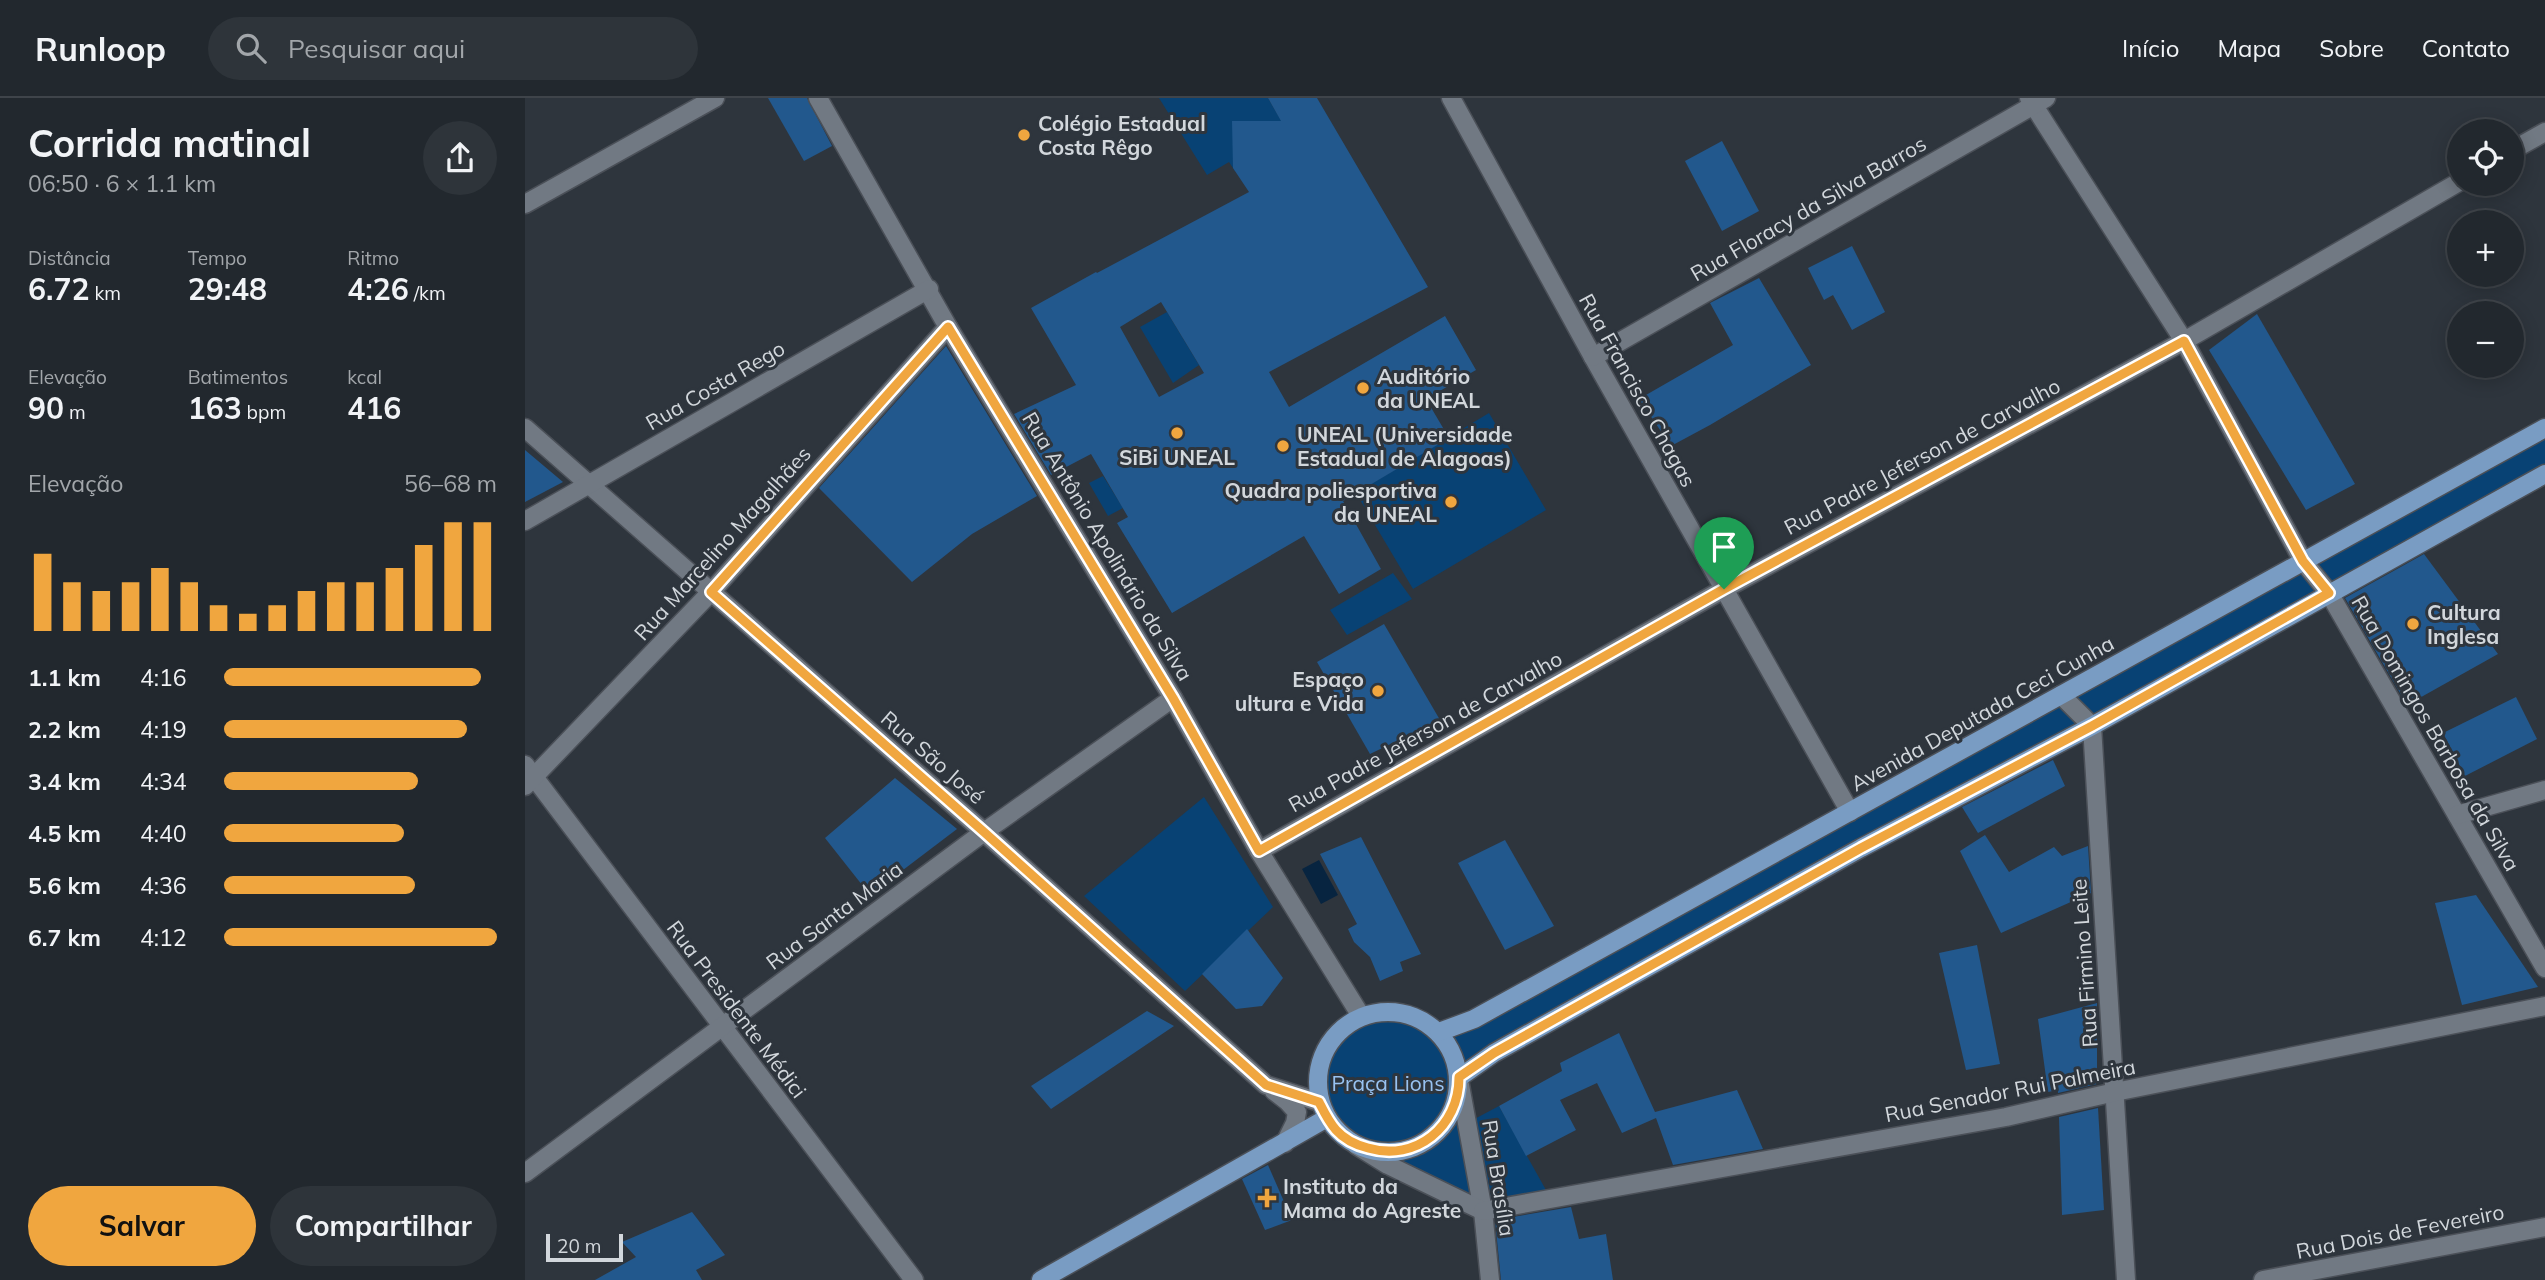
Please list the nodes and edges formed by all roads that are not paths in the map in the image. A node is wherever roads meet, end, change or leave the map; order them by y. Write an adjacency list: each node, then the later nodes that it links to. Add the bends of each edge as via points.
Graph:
1 (715, 98): 8 (street)
2 (818, 98): 9 (street, Rua Antônio Apolinário da Silva)
3 (1451, 98): 12 (street, Rua Francisco Chagas)
4 (2036, 100): 11 (street); 12 (street, Rua Floracy da Silva Barros)
5 (2545, 132): 6 (street)
6 (2524, 144)
7 (2447, 189): 11 (street, Rua Padre Jeferson de Carvalho)
8 (525, 204)
9 (929, 289): 10 (street, Rua Antônio Apolinário da Silva); 16 (street, Rua Costa Rego)
10 (948, 327): 20 (street, Rua Marcelino Magalhães); 23 (street, Rua Antônio Apolinário da Silva)
11 (2184, 341): 18 (street); 19 (street, Rua Padre Jeferson de Carvalho)
12 (1593, 357): 19 (street, Rua Francisco Chagas)
13 (525, 428): 16 (street, Rua São José)
14 (2545, 428): 18 (main road, Avenida Deputada Ceci Cunha)
15 (2545, 474): 21 (main road)
16 (589, 483): 17 (street, Rua Costa Rego); 20 (street, Rua São José)
17 (525, 521)
18 (2303, 561): 21 (street, Rua Domingos Barbosa da Silva); 22 (main road, Avenida Deputada Ceci Cunha)
19 (1724, 589): 27 (street, Rua Francisco Chagas); 30 (street, Rua Padre Jeferson de Carvalho)
20 (711, 592): 25 (street, Rua Marcelino Magalhães); 29 (street, Rua São José)
21 (2329, 593): 24 (main road); 28 (street, Rua Domingos Barbosa da Silva)
22 (2061, 695): 24 (street); 27 (main road, Avenida Deputada Ceci Cunha)
23 (1173, 698): 29 (street, Rua Santa Maria); 30 (street, Rua Antônio Apolinário da Silva)
24 (2092, 726): 36 (main road, via 1861,848 1494,1053); 38 (street, Rua Firmino Leite)
25 (528, 776): 34 (street, Rua Presidente Médici)
26 (2545, 790): 28 (street)
27 (1850, 812): 35 (main road, Avenida Deputada Ceci Cunha, via 1474,1019)
28 (2457, 815): 31 (street, Rua Domingos Barbosa da Silva)
29 (984, 832): 34 (street, Rua Santa Maria); 37 (street, Rua São José)
30 (1259, 851): 33 (street, Rua Antônio Apolinário da Silva)
31 (2545, 968)
32 (2545, 1006): 38 (street, Rua Senador Rui Palmeira)
33 (1361, 1016): 35 (main road, via 1388,1011 1407,1014); 39 (main road, via 1329,1042 1320,1061)
34 (722, 1028): 42 (street, Rua Santa Maria); 45 (street, Rua Presidente Médici)
35 (1439, 1032): 36 (main road, via 1457,1061)
36 (1459, 1081): 41 (main road, via 1453,1112 1436,1134 1412,1149 1383,1153); 43 (street, Rua Brasília)
37 (1266, 1085): 39 (street, Rua São José); 40 (street, via 1297,1112)
38 (2115, 1092): 43 (street, Rua Senador Rui Palmeira, via 2006,1117); 48 (street, Rua Firmino Leite)
39 (1323, 1110): 40 (main road); 41 (main road, via 1337,1132)
40 (1285, 1143): 46 (main road)
41 (1356, 1145): 43 (street)
42 (525, 1173)
43 (1483, 1211): 47 (street, Rua Brasília)
44 (2545, 1227): 49 (street, Rua Dois de Fevereiro)
45 (914, 1280)
46 (1041, 1280)
47 (1490, 1280)
48 (2126, 1280)
49 (2263, 1280)

